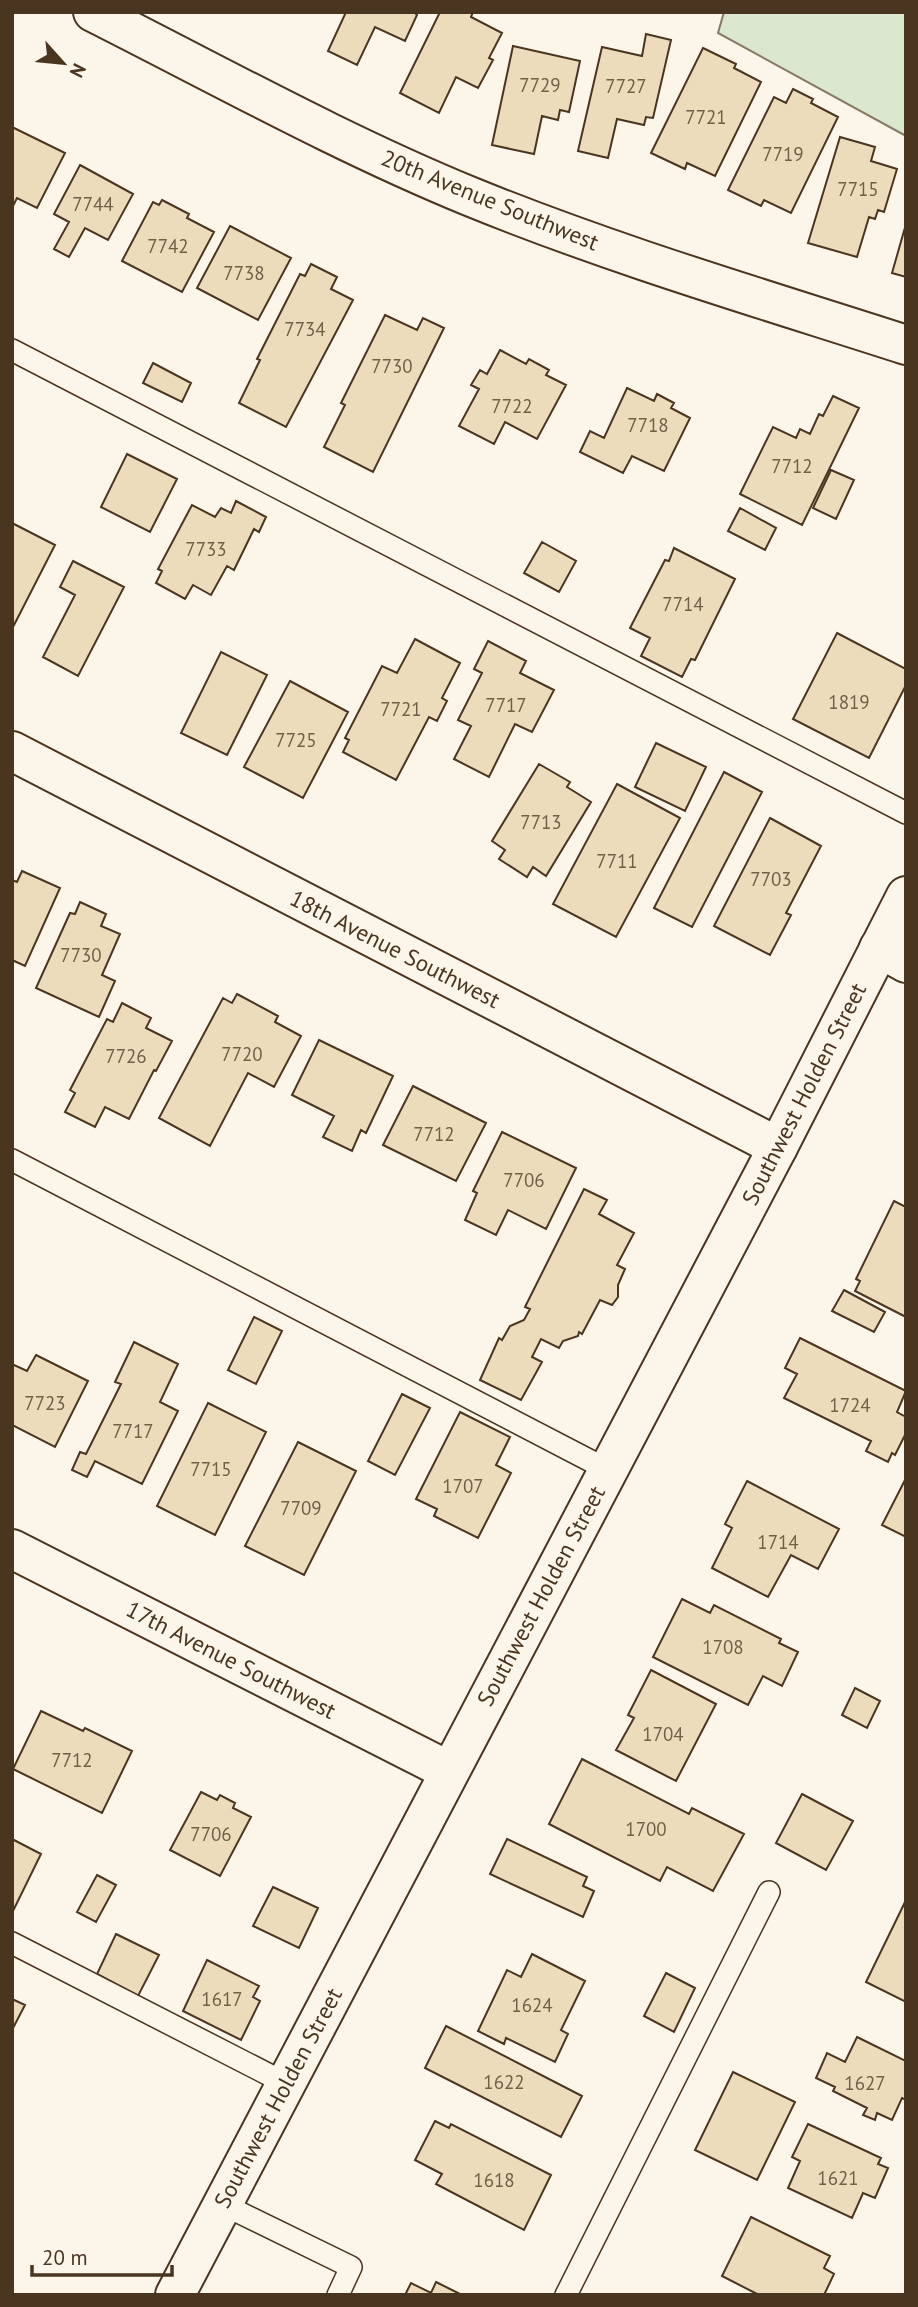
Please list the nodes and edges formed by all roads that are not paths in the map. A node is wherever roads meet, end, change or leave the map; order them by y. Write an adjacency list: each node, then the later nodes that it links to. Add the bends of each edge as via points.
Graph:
1 (93, 12): 2 (street, 20th Avenue Southwest, via 351,144 469,196 578,238)
2 (906, 345)
3 (12, 350): 5 (lane)
4 (12, 751): 8 (street, 18th Avenue Southwest)
5 (906, 813)
6 (906, 896): 7 (street, Southwest Holden Street)
7 (892, 956): 8 (street, Southwest Holden Street)
8 (778, 1147): 10 (street, Southwest Holden Street)
9 (12, 1160): 10 (lane)
10 (608, 1470): 12 (street, Southwest Holden Street)
11 (12, 1549): 12 (street, 17th Avenue Southwest)
12 (449, 1772): 15 (street, Southwest Holden Street)
13 (769, 1892): 19 (lane)
14 (12, 1942): 15 (lane)
15 (285, 2083): 16 (street, Southwest Holden Street)
16 (222, 2204): 17 (street, Southwest Holden Street); 18 (lane, via 351,2267)
17 (175, 2295)
18 (338, 2295)
19 (566, 2295)

